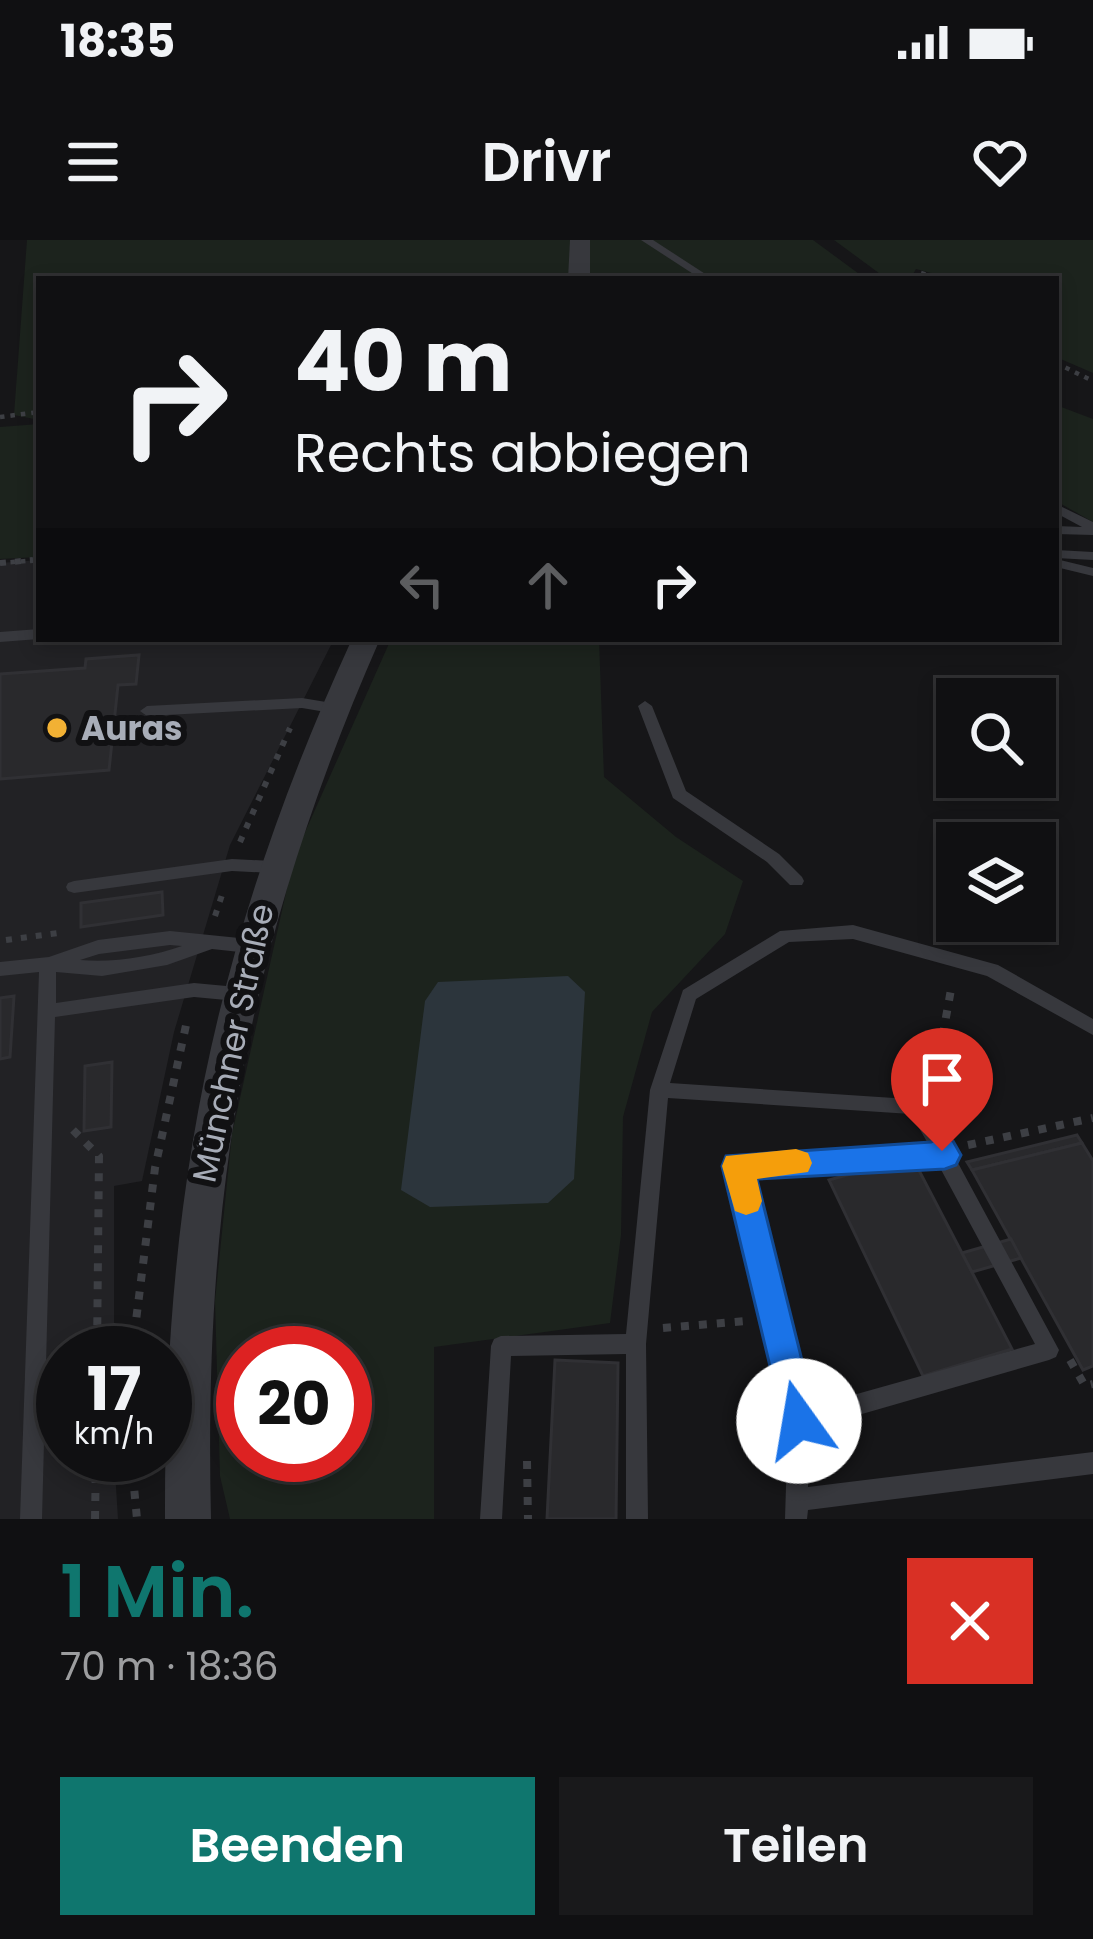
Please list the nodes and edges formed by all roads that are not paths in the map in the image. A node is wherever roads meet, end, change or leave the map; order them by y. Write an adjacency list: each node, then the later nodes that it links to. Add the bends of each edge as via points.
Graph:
1 (580, 240): 3 (street)
2 (646, 240): 4 (lane)
3 (580, 276)
4 (703, 276)
5 (1059, 510): 6 (lane)
6 (1093, 529): 7 (lane)
7 (1059, 530)
8 (1093, 556): 9 (lane)
9 (1059, 558)
10 (1059, 559): 11 (lane)
11 (1093, 572)
12 (36, 634): 13 (lane)
13 (0, 637)
14 (365, 642): 16 (street, Münchner Straße)
15 (646, 706): 19 (lane, via 679,794)
16 (332, 708): 17 (lane); 18 (street, Münchner Straße)
17 (147, 711)
18 (272, 867): 20 (lane); 21 (street, Münchner Straße)
19 (796, 881)
20 (74, 886)
21 (249, 946): 22 (lane, via 206,944 102,969); 24 (street, Münchner Straße)
22 (48, 964): 23 (lane); 25 (lane)
23 (0, 969)
24 (237, 994): 25 (lane, via 194,990); 29 (street, Münchner Straße, via 218,1082)
25 (47, 1012): 36 (lane)
26 (1093, 1028): 27 (lane, via 992,970 854,932 786,936 689,994)
27 (658, 1090): 28 (lane, via 917,1106); 30 (lane)
28 (944, 1153): 31 (lane, via 738,1166); 31 (lane, via 1049,1350)
29 (189, 1326)
30 (637, 1337): 39 (lane, via 501,1346); 40 (lane)
31 (799, 1421): 35 (lane)
32 (1093, 1462): 35 (lane)
33 (187, 1482): 37 (street, Münchner Straße)
34 (190, 1482): 38 (street, Münchner Straße)
35 (796, 1509)
36 (31, 1519)
37 (188, 1519)
38 (198, 1519)
39 (491, 1519)
40 (637, 1519)

